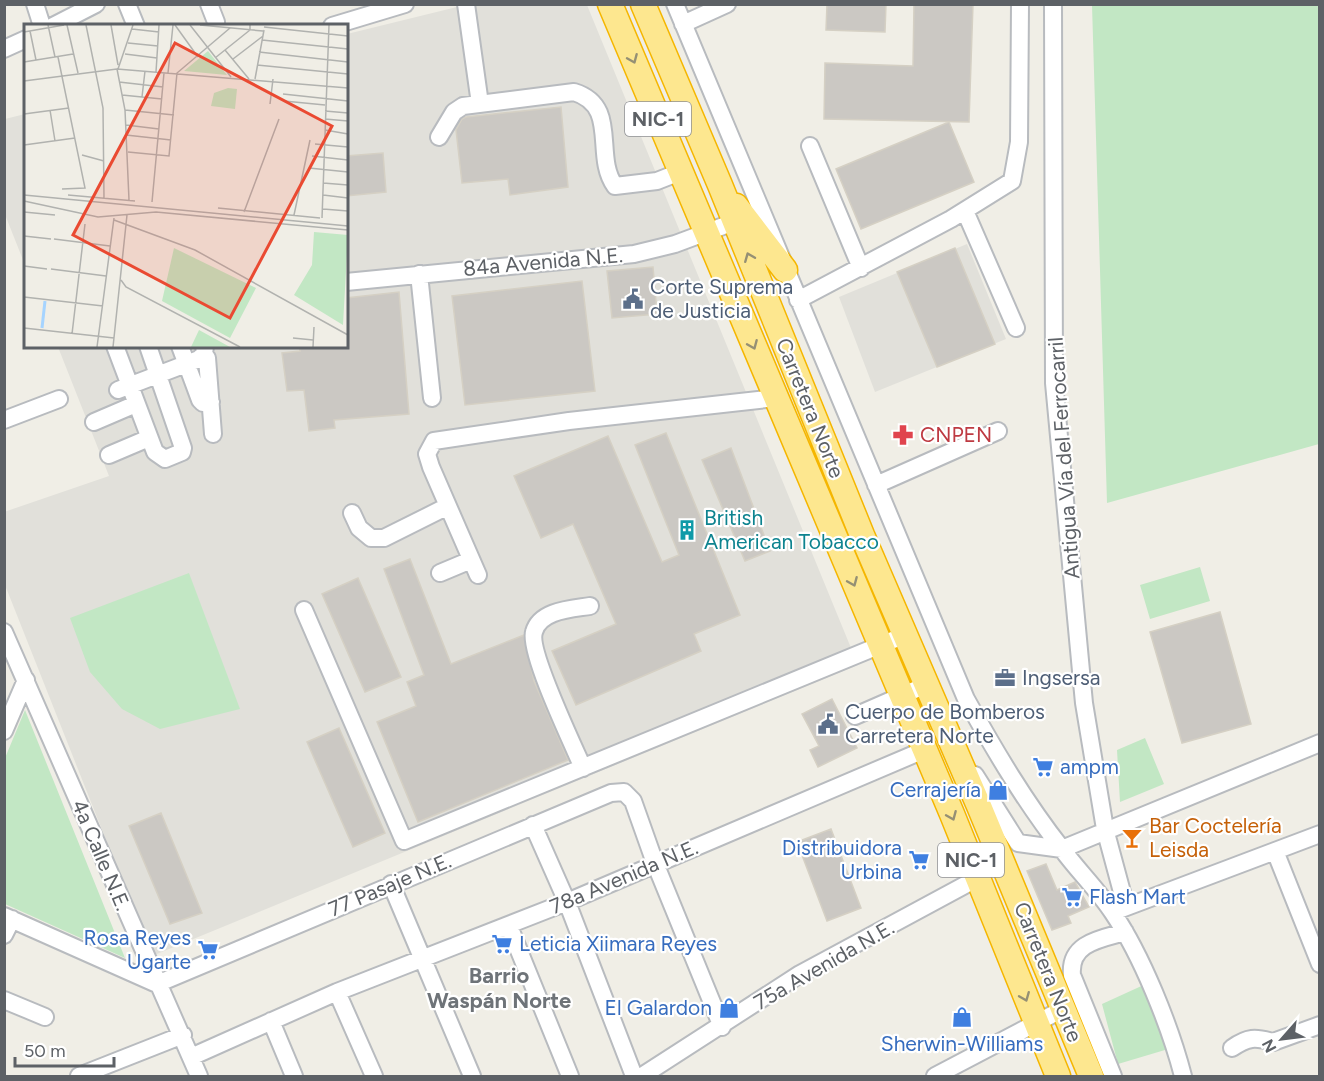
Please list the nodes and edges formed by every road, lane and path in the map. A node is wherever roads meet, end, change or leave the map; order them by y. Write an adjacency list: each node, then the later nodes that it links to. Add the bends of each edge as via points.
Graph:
1 (35, 4): 14 (street)
2 (96, 4): 15 (street)
3 (127, 4): 16 (street)
4 (209, 4): 13 (street)
5 (405, 4): 17 (street)
6 (466, 4): 21 (street)
7 (610, 4): 24 (highway, Carretera Norte / NIC-1, one-way to 24)
8 (643, 4): 25 (highway, Carretera Norte / NIC-1)
9 (675, 4): 18 (street)
10 (727, 4): 18 (street)
11 (1020, 4): 26 (street, via 1019,142 1012,181)
12 (1053, 4): 74 (street, Antigua Vía del Ferrocarril, via 1054,383 1084,703)
13 (216, 22)
14 (41, 24)
15 (56, 24)
16 (135, 24)
17 (339, 24)
18 (683, 24): 30 (street)
19 (24, 40): 20 (street)
20 (4, 49)
21 (480, 104): 22 (street, via 463,106 454,112); 24 (street, via 574,92 589,97 601,119 609,177 615,186 657,181)
22 (439, 137)
23 (810, 146): 29 (street)
24 (680, 172): 28 (highway, Carretera Norte / NIC-1)
25 (720, 185): 27 (highway, Carretera Norte / NIC-1); 30 (highway)
26 (965, 211): 29 (street); 34 (street)
27 (734, 222): 28 (street, 84a Avenida N.E.); 62 (highway, Carretera Norte / NIC-1, one-way to 27)
28 (705, 233): 31 (street, 84a Avenida N.E., via 634,254); 43 (highway, Carretera Norte / NIC-1, one-way to 43)
29 (861, 268): 33 (street)
30 (785, 270): 33 (street)
31 (419, 274): 32 (street, 84a Avenida N.E.); 42 (street)
32 (348, 282)
33 (798, 300): 53 (street)
34 (1016, 328)
35 (115, 348): 41 (street)
36 (149, 348): 40 (street)
37 (181, 348): 39 (street)
38 (204, 350): 39 (street); 45 (street)
39 (187, 364): 40 (street); 45 (street, via 200,400)
40 (160, 374): 41 (street); 51 (street, via 182,452 165,459 159,457)
41 (124, 388): 46 (street)
42 (432, 398)
43 (776, 398): 54 (street, via 569,421 434,441 427,454); 63 (highway, Carretera Norte / NIC-1, one-way to 63)
44 (59, 399): 47 (street)
45 (211, 402): 50 (street)
46 (136, 404): 48 (street); 51 (street)
47 (4, 420)
48 (94, 422)
49 (998, 431): 53 (street)
50 (213, 434)
51 (150, 438): 52 (street)
52 (109, 455)
53 (876, 485): 76 (street, via 966,699 997,756)
54 (448, 507): 55 (street, via 384,537 371,538 359,528); 56 (street)
55 (352, 513)
56 (471, 560): 57 (street); 58 (street)
57 (440, 573)
58 (478, 575)
59 (590, 606): 72 (street, via 553,613 533,633 536,655)
60 (304, 610): 72 (street, via 404,841)
61 (4, 632): 64 (street, 4a Calle N.E.)
62 (905, 635): 63 (street); 65 (highway, Carretera Norte / NIC-1)
63 (880, 646): 66 (highway, Carretera Norte / NIC-1); 72 (street)
64 (26, 680): 69 (street); 89 (street, 4a Calle N.E.)
65 (926, 685): 66 (street); 68 (highway, Carretera Norte / NIC-1)
66 (900, 695): 67 (street); 71 (highway, Carretera Norte / NIC-1)
67 (855, 716)
68 (941, 720): 76 (street, via 1018,843); 92 (highway, Carretera Norte / NIC-1)
69 (4, 731)
70 (1320, 743): 74 (street)
71 (924, 750): 78 (street, 78a Avenida N.E.); 79 (highway, Carretera Norte / NIC-1, one-way to 79)
72 (583, 768)
73 (533, 825): 78 (street, 77 Pasaje N.E., via 612,793 624,792 633,801); 80 (street, 77 Pasaje N.E.); 81 (street)
74 (1105, 829): 76 (street); 82 (street, Antigua Vía del Ferrocarril)
75 (1320, 834): 77 (street)
76 (1062, 849): 82 (street)
77 (1275, 851): 82 (street); 88 (street)
78 (655, 863): 81 (street, 78a Avenida N.E.); 97 (street)
79 (978, 878): 95 (highway, Carretera Norte / NIC-1, one-way to 95); 97 (street, 75a Avenida N.E., via 800,974)
80 (391, 884): 87 (street); 89 (street, 77 Pasaje N.E.)
81 (567, 902): 84 (street, 78a Avenida N.E.); 109 (street)
82 (1119, 909): 85 (street)
83 (8, 918): 86 (street); 89 (street)
84 (509, 926): 87 (street, 78a Avenida N.E.); 108 (street)
85 (1125, 932): 101 (street); 113 (street, via 1076,951 1071,963 1072,975)
86 (4, 935)
87 (423, 959): 90 (street, 78a Avenida N.E.); 107 (street)
88 (1320, 964)
89 (157, 984): 98 (street, 4a Calle N.E.)
90 (336, 992): 94 (street, 78a Avenida N.E.); 106 (street)
91 (4, 1000): 93 (street)
92 (1063, 1010): 95 (street); 102 (highway, Carretera Norte / NIC-1)
93 (45, 1017)
94 (272, 1021): 100 (street, 78a Avenida N.E.); 105 (street)
95 (1036, 1023): 111 (street); 112 (highway, Carretera Norte / NIC-1)
96 (1320, 1025): 99 (street, via 1273,1042 1248,1038)
97 (722, 1027): 110 (street, 75a Avenida N.E.)
98 (183, 1035): 100 (street, 4a Calle N.E.); 103 (street)
99 (1232, 1048)
100 (191, 1057): 104 (street, 4a Calle N.E.)
101 (1179, 1063)
102 (1091, 1076)
103 (79, 1077)
104 (199, 1077)
105 (294, 1077)
106 (374, 1077)
107 (472, 1077)
108 (570, 1077)
109 (634, 1077)
110 (642, 1077)
111 (935, 1077)
112 (1058, 1077)
113 (1113, 1077)

